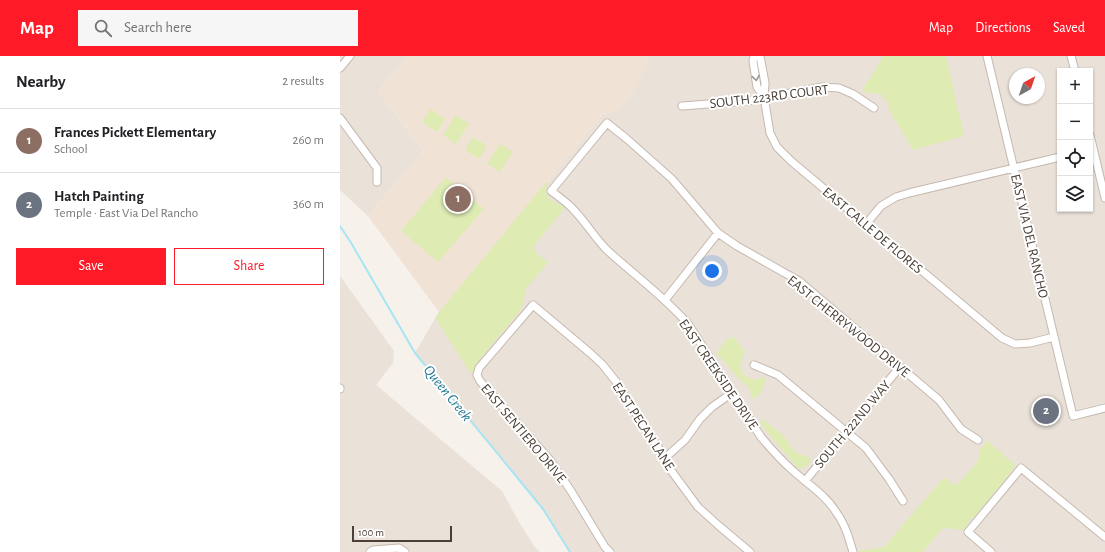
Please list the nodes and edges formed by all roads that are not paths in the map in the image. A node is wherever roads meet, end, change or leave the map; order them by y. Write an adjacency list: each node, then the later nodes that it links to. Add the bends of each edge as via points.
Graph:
1 (350, 56): 6 (street)
2 (754, 56): 8 (street, EAST CALLE DE FLORES, one-way to 8, via 757,87)
3 (760, 56): 8 (street, via 765,83)
4 (987, 56): 15 (street, EAST VIA DEL RANCHO)
5 (1071, 56): 7 (street)
6 (340, 68)
7 (1074, 68)
8 (764, 97): 9 (street, SOUTH 223RD COURT, via 748,101); 10 (street, SOUTH 223RD COURT, via 822,88 839,88); 18 (street, EAST CALLE DE FLORES, via 770,133 777,147)
9 (682, 106)
10 (874, 108)
11 (340, 118): 16 (street, via 377,168)
12 (607, 123): 19 (street, EAST CHERRYWOOD DRIVE, via 672,179); 20 (street, EAST CREEKSIDE DRIVE, via 551,191 572,208 599,242)
13 (1093, 153): 17 (street)
14 (1057, 158): 15 (street)
15 (1013, 168): 18 (street, via 896,197 881,206); 22 (street, EAST VIA DEL RANCHO)
16 (377, 182)
17 (1105, 198)
18 (866, 224): 22 (street, EAST CALLE DE FLORES, via 1002,338 1015,344 1023,344)
19 (718, 233): 20 (street); 24 (street, EAST CHERRYWOOD DRIVE, via 799,281)
20 (665, 300): 25 (street, EAST CREEKSIDE DRIVE, via 688,324)
21 (533, 305): 29 (street, EAST PECAN LANE, via 602,364 618,384); 36 (street, EAST SENTIERO DRIVE, via 479,368 477,375 550,460)
22 (1054, 337): 26 (street, EAST VIA DEL RANCHO, via 1073,416)
23 (754, 365): 27 (street, via 778,375)
24 (900, 367): 27 (street, SOUTH 222ND WAY); 28 (street, EAST CHERRYWOOD DRIVE, via 938,400 961,429)
25 (732, 393): 29 (street, via 712,407 685,440); 30 (street, EAST CREEKSIDE DRIVE, via 774,453)
26 (1105, 408)
27 (845, 431): 30 (street, SOUTH 222ND WAY); 31 (street, via 866,448)
28 (978, 440)
29 (664, 458): 33 (street, EAST PECAN LANE, via 698,507)
30 (805, 481): 37 (street, EAST CREEKSIDE DRIVE, via 827,500 836,512)
31 (903, 501)
32 (1105, 537): 38 (street, via 1022,468 968,532)
33 (748, 551)
34 (370, 552): 35 (street, via 399,548)
35 (405, 552)
36 (610, 552)
37 (853, 552)
38 (991, 552)

